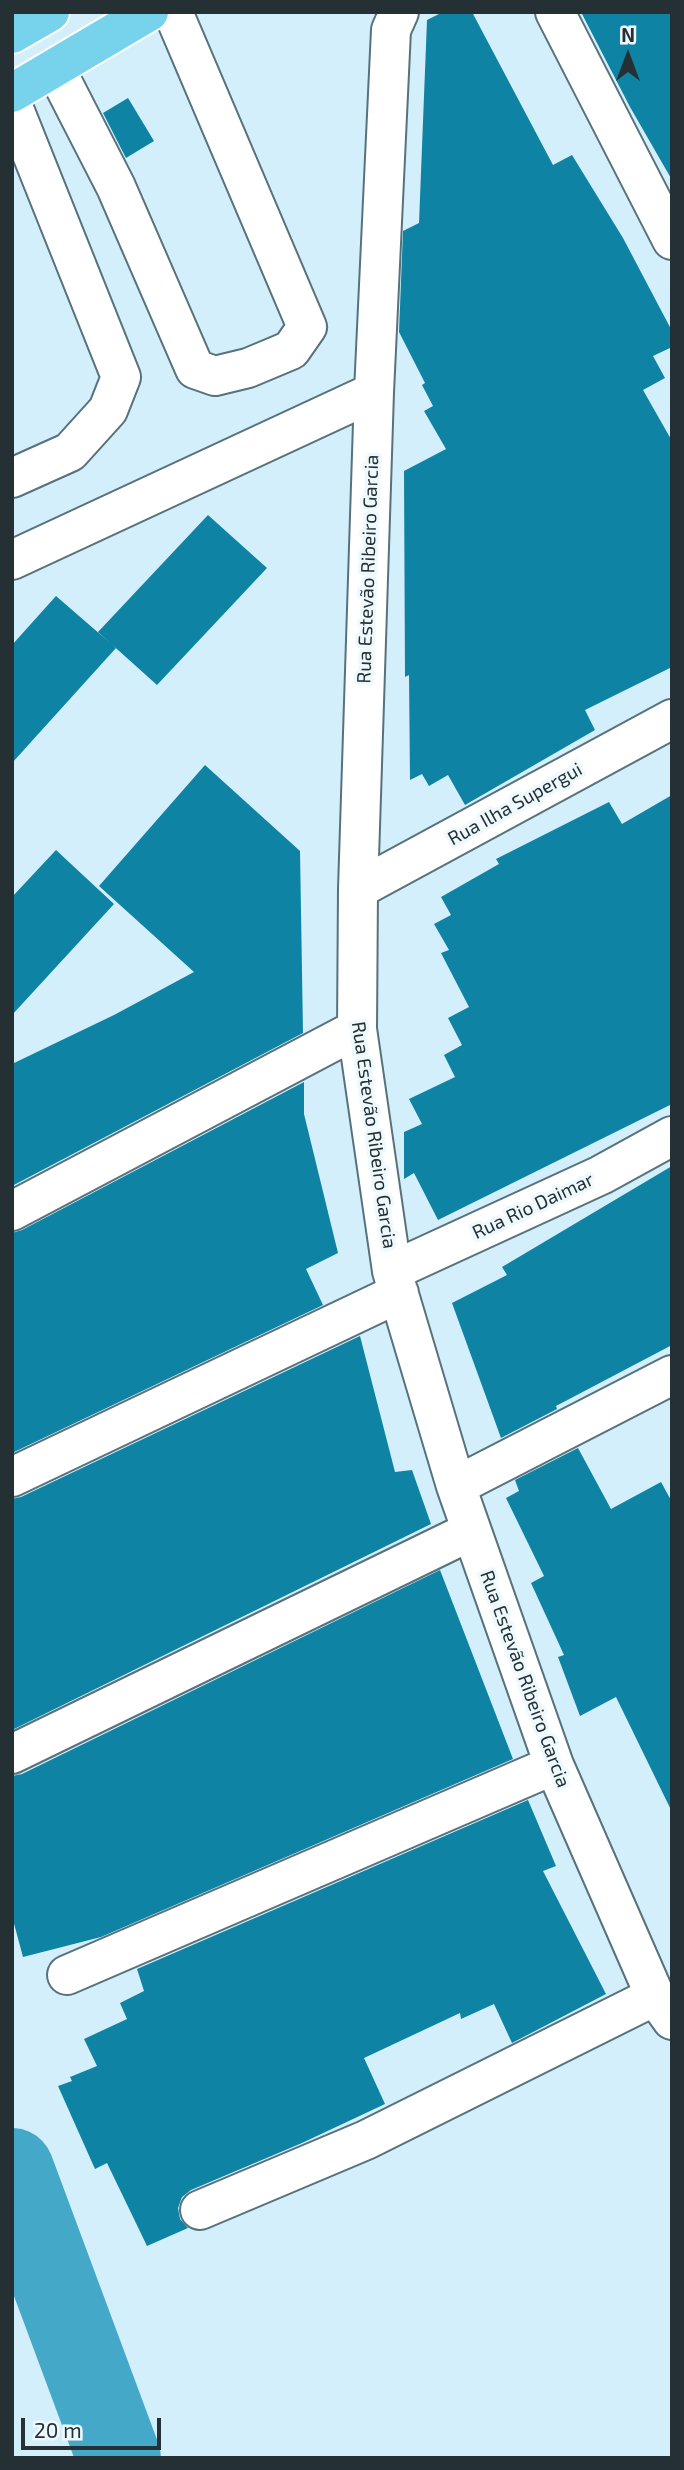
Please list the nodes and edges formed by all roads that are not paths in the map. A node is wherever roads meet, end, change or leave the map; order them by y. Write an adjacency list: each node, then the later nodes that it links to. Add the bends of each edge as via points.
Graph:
1 (149, 12): 7 (main road)
2 (173, 12): 7 (street, via 307,327 291,350 215,376 195,369 116,187)
3 (555, 12): 10 (street)
4 (48, 13): 6 (main road)
5 (391, 18): 11 (street, Rua Estevão Ribeiro Garcia)
6 (12, 34)
7 (55, 68): 8 (main road)
8 (12, 93)
9 (12, 104): 12 (street, via 121,377 108,410 70,452)
10 (672, 240)
11 (374, 392): 13 (street); 15 (street, Rua Estevão Ribeiro Garcia)
12 (12, 478)
13 (12, 560)
14 (672, 719): 15 (street, Rua Ilha Supergui)
15 (358, 890): 16 (street, Rua Estevão Ribeiro Garcia)
16 (357, 1030): 18 (street); 19 (street, Rua Estevão Ribeiro Garcia)
17 (672, 1136): 19 (street, Rua Rio Daimar)
18 (12, 1211)
19 (396, 1282): 21 (street, Rua Rio Daimar); 22 (street, Rua Estevão Ribeiro Garcia)
20 (672, 1375): 22 (street)
21 (12, 1477)
22 (456, 1486): 23 (street, Rua Estevão Ribeiro Garcia)
23 (471, 1531): 24 (street); 25 (street, Rua Estevão Ribeiro Garcia)
24 (12, 1754)
25 (554, 1765): 26 (street); 27 (street, Rua Estevão Ribeiro Garcia)
26 (67, 1975)
27 (664, 2008): 28 (street)
28 (200, 2210)

